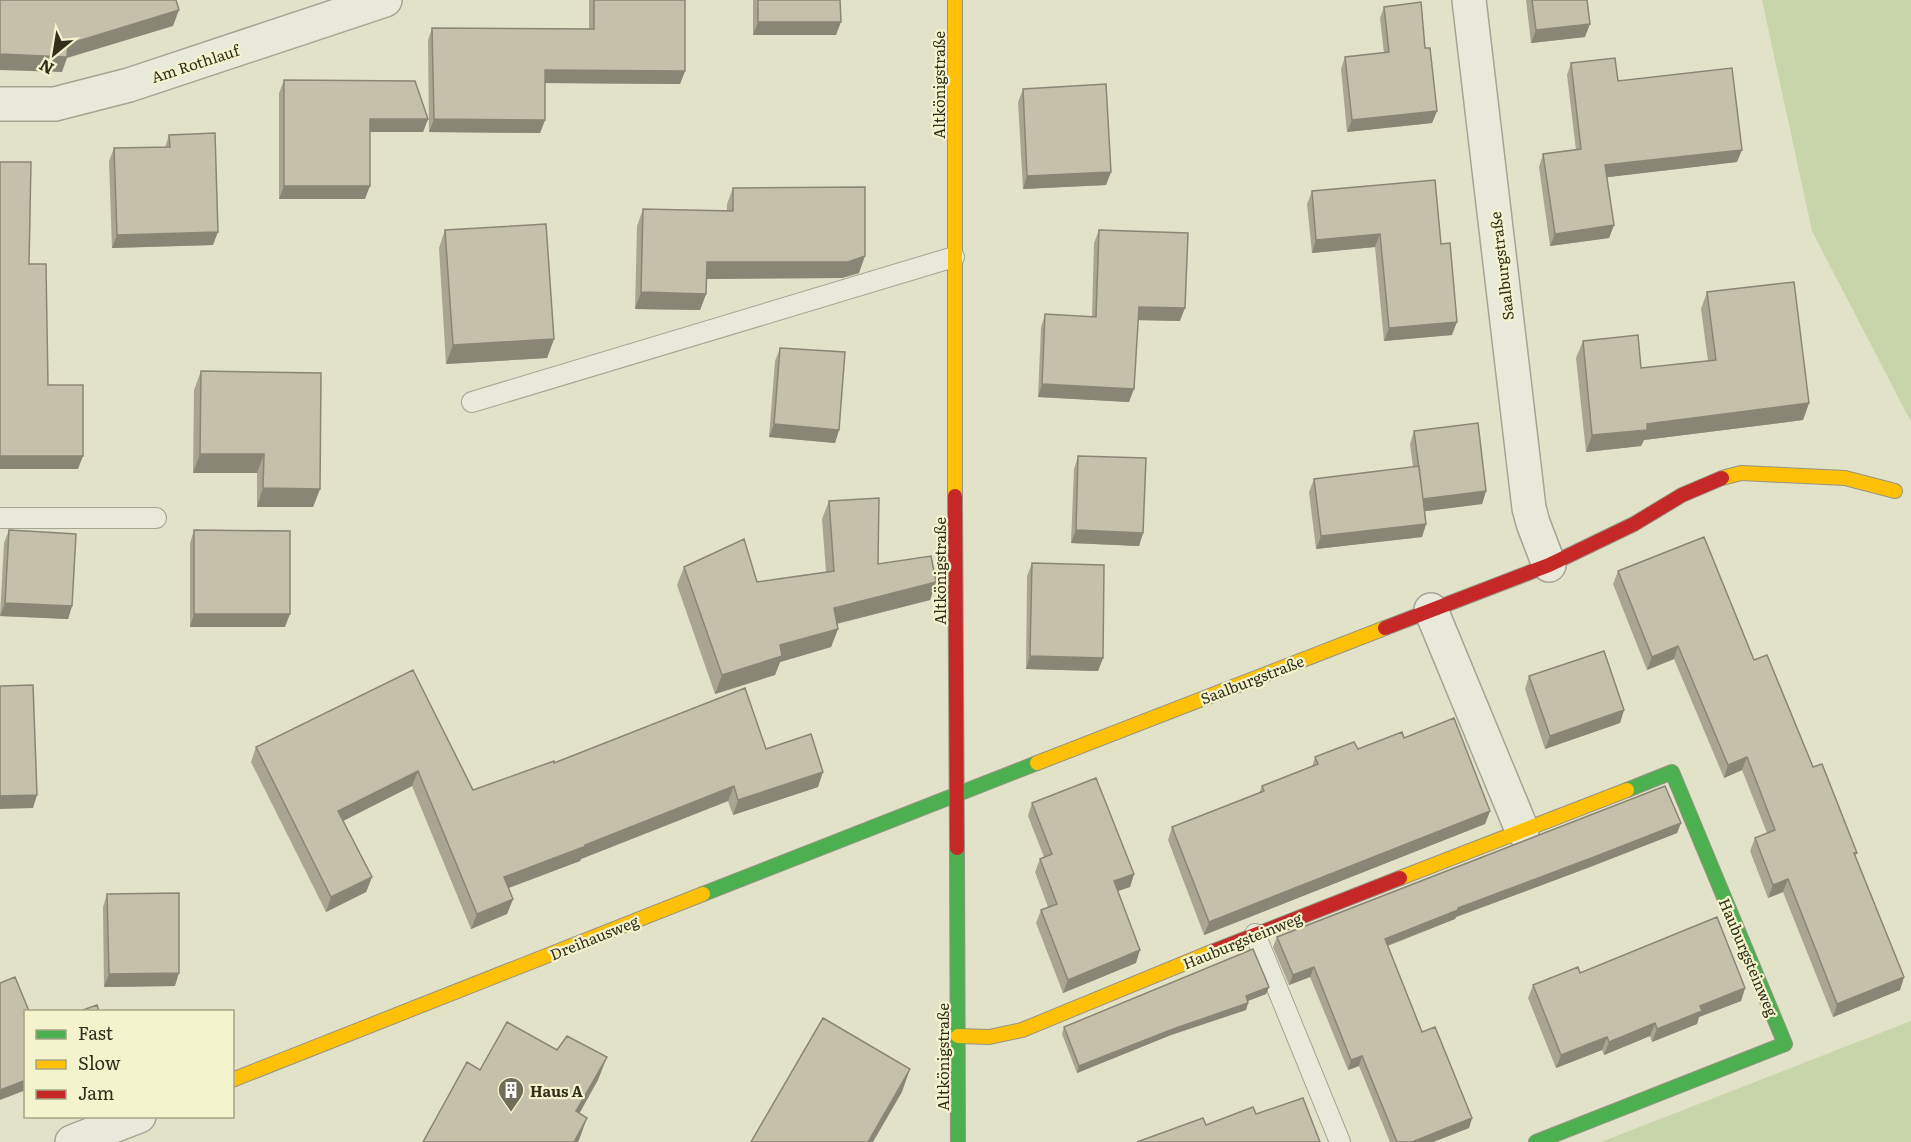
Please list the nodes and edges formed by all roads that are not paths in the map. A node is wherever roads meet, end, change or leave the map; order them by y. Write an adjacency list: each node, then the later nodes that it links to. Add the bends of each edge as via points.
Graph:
1 (385, 0): 4 (street, Am Rothlauf, via 129,85 55,104)
2 (955, 0): 5 (street, Altkönigstraße)
3 (1469, 0): 10 (street, Saalburgstraße, via 1529,508)
4 (0, 104)
5 (954, 257): 6 (lane); 12 (street, Altkönigstraße)
6 (472, 402)
7 (1895, 491): 10 (street, Saalburgstraße, via 1845,478 1783,474 1723,477)
8 (0, 518): 9 (lane)
9 (156, 518)
10 (1549, 565): 11 (street, Saalburgstraße)
11 (1431, 610): 12 (street, Saalburgstraße); 13 (street)
12 (956, 794): 15 (street, Altkönigstraße); 16 (street, Dreihausweg)
13 (1522, 830): 14 (street, Hauburgsteinweg); 21 (street, Hauburgsteinweg, via 1672,772 1785,1044)
14 (1255, 934): 15 (street, Hauburgsteinweg, via 1022,1030 989,1037); 20 (lane)
15 (958, 1036): 19 (street, Altkönigstraße)
16 (234, 1079)
17 (134, 1118): 18 (street)
18 (72, 1142)
19 (958, 1142)
20 (1340, 1142)
21 (1536, 1142)

